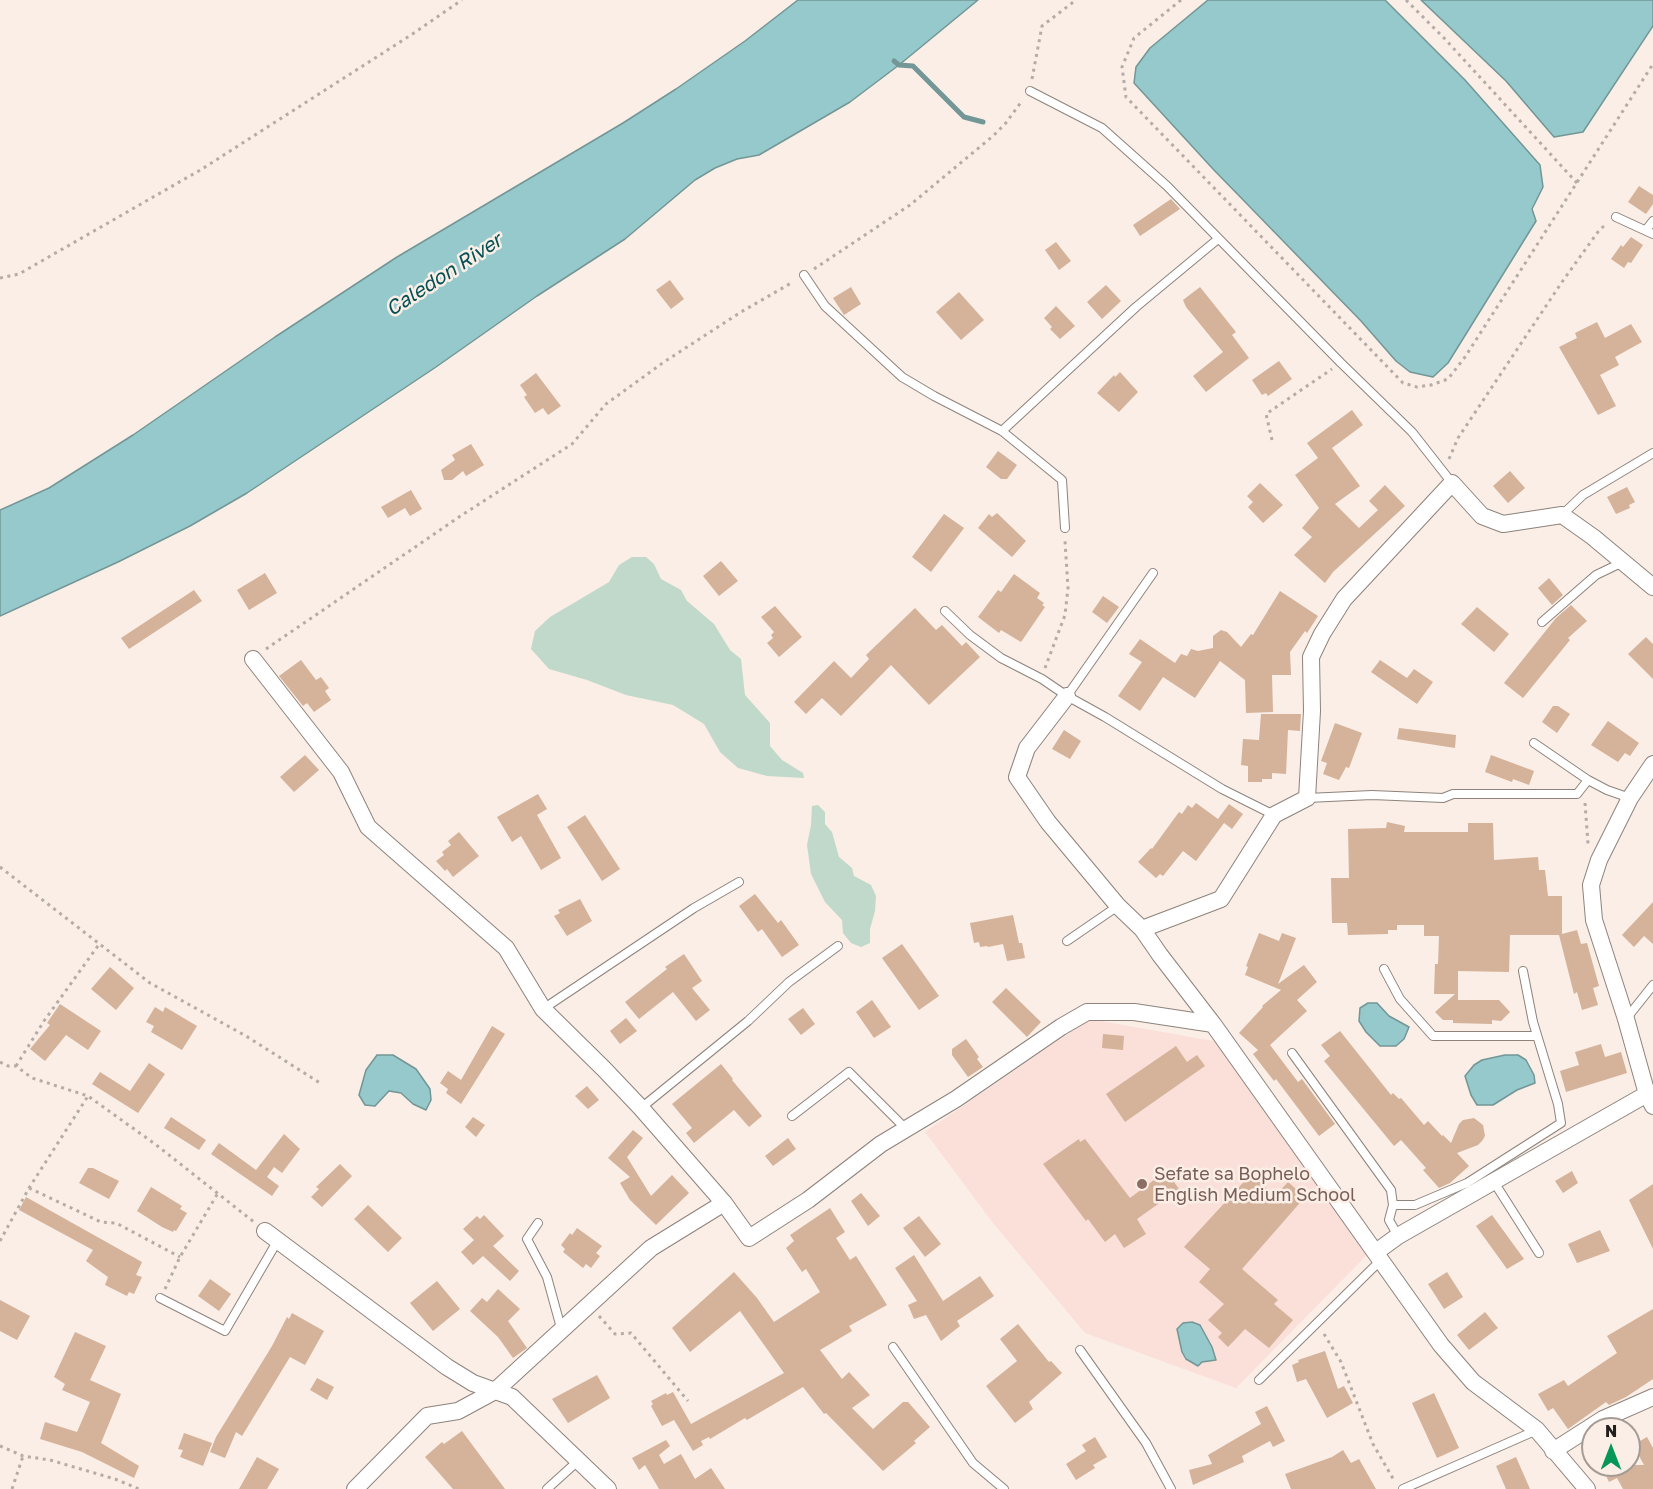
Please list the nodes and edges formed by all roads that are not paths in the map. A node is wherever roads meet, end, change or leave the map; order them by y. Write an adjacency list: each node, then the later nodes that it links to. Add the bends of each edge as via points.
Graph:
1 (1030, 91): 5 (lane, via 1102,128 1167,186)
2 (1616, 217): 4 (lane)
3 (1653, 221): 4 (lane)
4 (1649, 232)
5 (1218, 239): 7 (lane, via 1136,307); 9 (lane, via 1412,432)
6 (804, 275): 7 (lane, via 825,306 902,376)
7 (1002, 431): 11 (lane, via 1062,480)
8 (1653, 453): 10 (lane, via 1583,495)
9 (1449, 479): 10 (street, via 1482,516 1503,524); 22 (street, via 1344,599 1311,657)
10 (1562, 515): 12 (street)
11 (1065, 528)
12 (1623, 562): 14 (street); 16 (lane, via 1596,575)
13 (1153, 573): 18 (lane)
14 (1653, 587)
15 (945, 611): 18 (lane, via 1001,658)
16 (1542, 622)
17 (253, 659): 33 (street, via 340,772 368,827 506,948)
18 (1067, 696): 24 (lane, via 1222,789); 26 (street, via 1027,748 1017,777 1048,822)
19 (1534, 742): 21 (lane)
20 (1653, 764): 23 (street)
21 (1588, 780): 22 (lane, via 1577,794); 23 (lane)
22 (1307, 798): 24 (street)
23 (1630, 798): 34 (street, via 1591,885 1594,920)
24 (1274, 815): 27 (street, via 1221,899)
25 (739, 882): 33 (lane)
26 (1118, 906): 27 (street); 28 (lane)
27 (1142, 929): 35 (street)
28 (1067, 941)
29 (838, 946): 39 (lane, via 789,982 748,1021)
30 (1384, 969): 36 (lane, via 1400,999 1433,1036)
31 (1523, 971): 36 (lane)
32 (1653, 985): 34 (lane)
33 (543, 1009): 39 (street)
34 (1626, 1019): 38 (street)
35 (1213, 1024): 41 (street, via 1134,1012 1086,1012); 49 (street)
36 (1537, 1035): 44 (lane, via 1561,1123 1467,1183 1415,1205)
37 (1292, 1053): 44 (lane, via 1391,1190)
38 (1650, 1100): 42 (street)
39 (641, 1108): 43 (street)
40 (792, 1116): 41 (lane, via 849,1072)
41 (906, 1129): 43 (street, via 749,1238)
42 (1494, 1182): 47 (street); 48 (lane)
43 (724, 1203): 51 (street, via 651,1248)
44 (1393, 1205): 47 (lane, via 1389,1221)
45 (538, 1223): 51 (lane, via 527,1239 547,1277)
46 (271, 1236): 50 (lane, via 225,1331); 55 (street, via 447,1367)
47 (1398, 1236): 49 (street)
48 (1539, 1253)
49 (1379, 1256): 54 (lane); 57 (street, via 1441,1345 1473,1382)
50 (160, 1298)
51 (561, 1328): 55 (street)
52 (893, 1347): 63 (lane, via 973,1463)
53 (1080, 1350): 64 (lane, via 1146,1443)
54 (1259, 1380)
55 (495, 1391): 59 (street, via 512,1397); 60 (street, via 458,1411 428,1416)
56 (1653, 1397): 58 (street, via 1603,1419)
57 (1537, 1430): 58 (street); 65 (lane)
58 (1553, 1451): 66 (street)
59 (579, 1460): 61 (lane); 62 (street)
60 (355, 1489)
61 (547, 1489)
62 (608, 1489)
63 (1004, 1489)
64 (1172, 1489)
65 (1401, 1489)
66 (1587, 1489)

